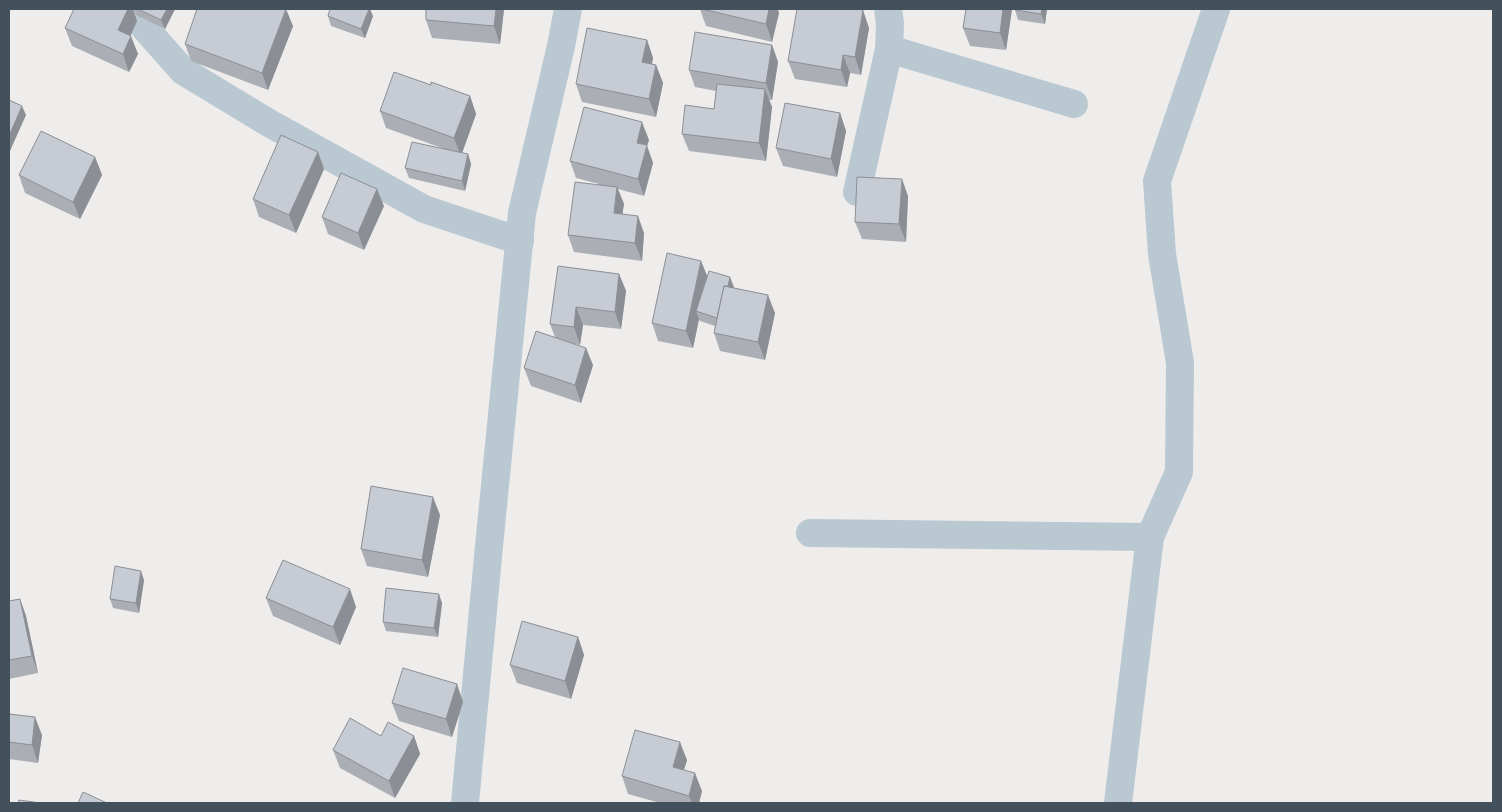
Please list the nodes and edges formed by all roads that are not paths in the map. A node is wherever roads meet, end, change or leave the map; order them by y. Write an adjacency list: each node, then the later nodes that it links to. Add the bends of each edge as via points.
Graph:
1 (128, 9): 8 (street, via 183,71 269,123 424,209)
2 (568, 9): 8 (street, via 522,214)
3 (888, 9): 5 (street)
4 (1216, 9): 10 (street, via 1157,181 1162,254 1180,363 1179,472)
5 (889, 49): 6 (street); 7 (street)
6 (1074, 104)
7 (857, 192)
8 (520, 241): 11 (street)
9 (810, 533): 10 (street)
10 (1150, 538): 12 (street)
11 (465, 803)
12 (1118, 803)

